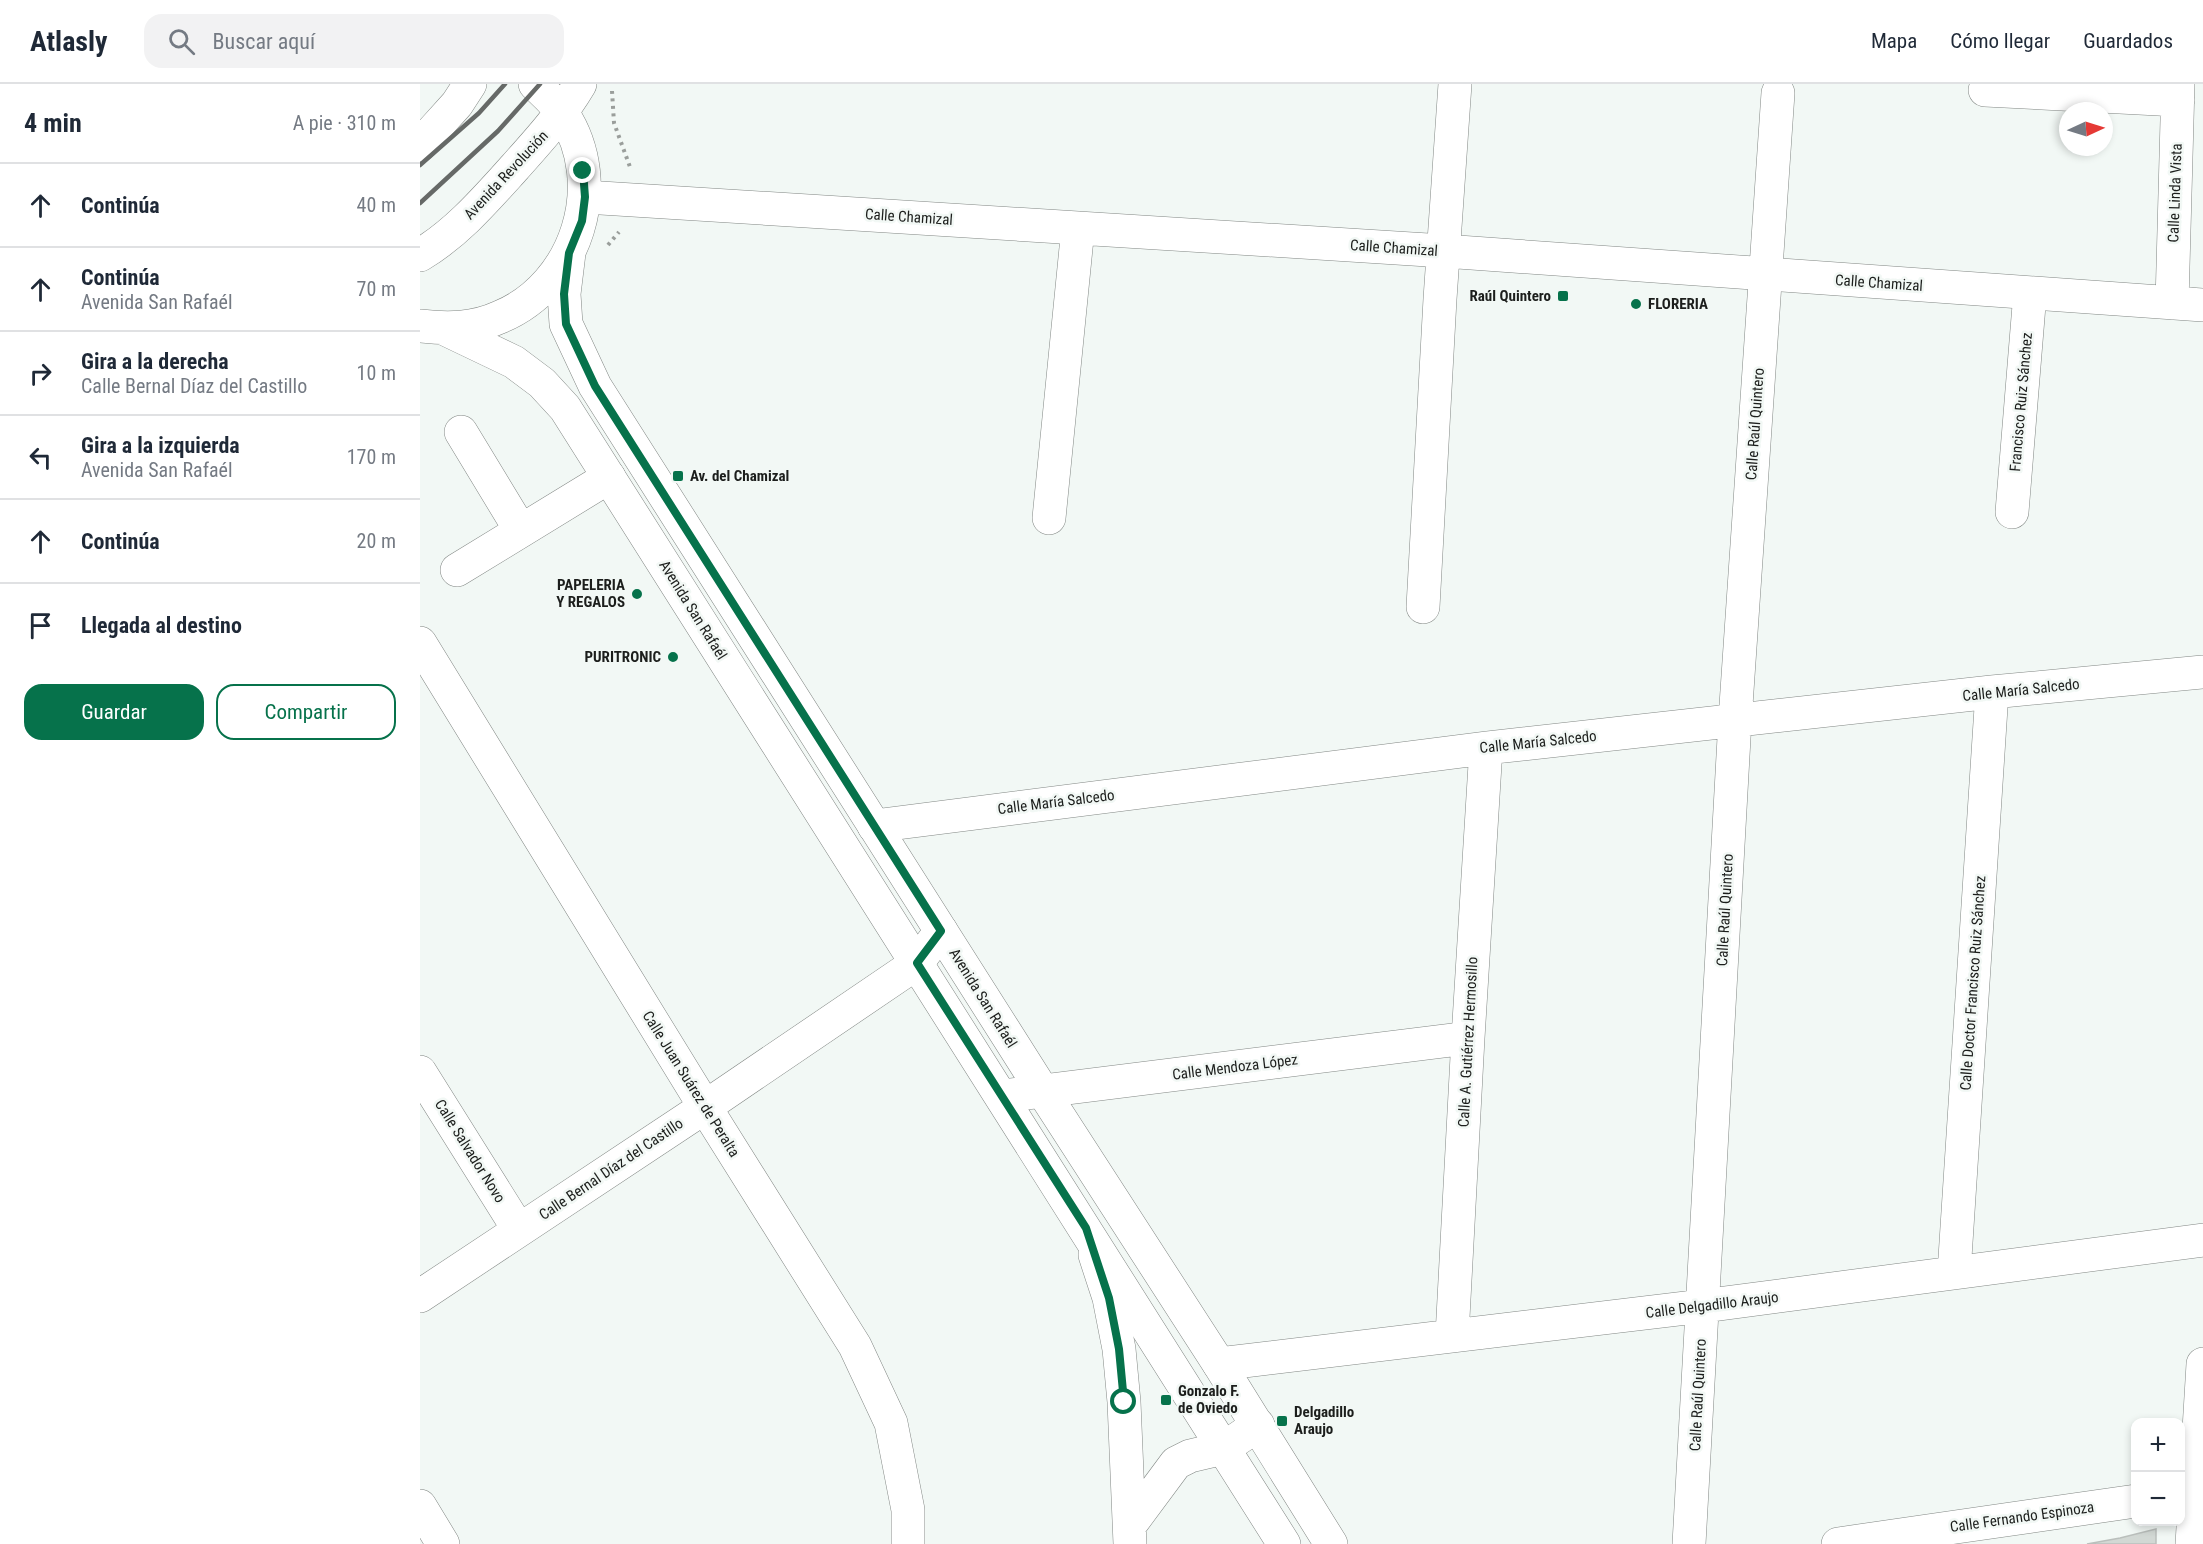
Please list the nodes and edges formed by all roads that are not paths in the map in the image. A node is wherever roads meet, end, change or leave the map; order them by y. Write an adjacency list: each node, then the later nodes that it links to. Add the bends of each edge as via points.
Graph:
1 (470, 84): 9 (street)
2 (535, 84): 8 (street)
3 (580, 84): 8 (street, Avenida Revolución)
4 (1455, 84): 12 (street)
5 (1985, 90): 6 (street)
6 (2178, 92): 17 (street, Calle Linda Vista)
7 (1778, 93): 15 (street, Calle Raúl Quintero)
8 (563, 113): 10 (street, via 580,151); 14 (street, Avenida Revolución, via 472,214)
9 (420, 145)
10 (585, 197): 11 (street, Calle Chamizal); 13 (street, via 582,221)
11 (1078, 228): 12 (street, Calle Chamizal); 22 (street)
12 (1444, 251): 15 (street, Calle Chamizal); 25 (street)
13 (569, 253): 18 (street, via 547,284 502,317 475,326); 31 (street, Avenida San Rafaél, via 564,294 566,324 595,386)
14 (420, 255)
15 (1765, 275): 16 (street, Calle Chamizal); 29 (street, Calle Raúl Quintero)
16 (2030, 293): 17 (street, Calle Chamizal); 21 (street, Francisco Ruiz Sánchez)
17 (2188, 304)
18 (433, 327): 20 (street, Avenida San Rafaél, via 514,362 542,383 565,408)
19 (460, 432): 23 (street)
20 (609, 477): 23 (street); 33 (street, Avenida San Rafaél)
21 (2012, 512)
22 (1049, 518)
23 (521, 531): 24 (street)
24 (457, 570)
25 (1423, 607)
26 (420, 643): 38 (street, Calle Juan Suárez de Peralta)
27 (2203, 672): 28 (street, Calle María Salcedo)
28 (1992, 692): 29 (street, Calle María Salcedo); 42 (street, Calle Doctor Francisco Ruiz Sánchez)
29 (1735, 720): 30 (street, Calle María Salcedo); 44 (street, Calle Raúl Quintero)
30 (1486, 748): 31 (street, Calle María Salcedo); 34 (street, Calle A. Gutiérrez Hermosillo)
31 (874, 825): 32 (street, Avenida San Rafaél)
32 (941, 931): 33 (street, Calle Bernal Díaz del Castillo); 36 (street, Avenida San Rafaél)
33 (917, 963): 37 (street, Avenida San Rafaél); 38 (street, Calle Bernal Díaz del Castillo)
34 (1468, 1038): 36 (street, Calle Mendoza López); 45 (street, Calle A. Gutiérrez Hermosillo)
35 (420, 1072): 40 (street, Calle Salvador Novo)
36 (1042, 1090): 37 (street, Calle Mendoza López); 46 (street, Avenida San Rafaél)
37 (1002, 1096): 39 (street, Avenida San Rafaél)
38 (705, 1107): 40 (street, Calle Bernal Díaz del Castillo); 55 (street, Calle Juan Suárez de Peralta, via 849,1336 891,1423 908,1510)
39 (1086, 1228): 49 (street, Avenida San Rafaél); 53 (street, via 1109,1298 1119,1349)
40 (519, 1230): 43 (street, Calle Bernal Díaz del Castillo)
41 (2203, 1240): 42 (street, Calle Delgadillo Araujo)
42 (1954, 1273): 44 (street, Calle Delgadillo Araujo)
43 (420, 1296)
44 (1703, 1306): 45 (street, Calle Delgadillo Araujo); 58 (street, Calle Raúl Quintero)
45 (1452, 1336): 46 (street, Calle Delgadillo Araujo)
46 (1219, 1364): 48 (street, Avenida San Rafaél)
47 (2203, 1365): 50 (street)
48 (1258, 1425): 49 (street); 57 (street, Avenida San Rafaél)
49 (1224, 1448): 53 (street, via 1176,1463); 56 (street, Avenida San Rafaél)
50 (2193, 1493): 60 (street)
51 (2131, 1502): 59 (street, Calle Fernando Espinoza)
52 (420, 1506): 54 (street)
53 (1130, 1535)
54 (443, 1544)
55 (908, 1544)
56 (1284, 1544)
57 (1331, 1544)
58 (1689, 1544)
59 (1838, 1544)
60 (2192, 1544)

